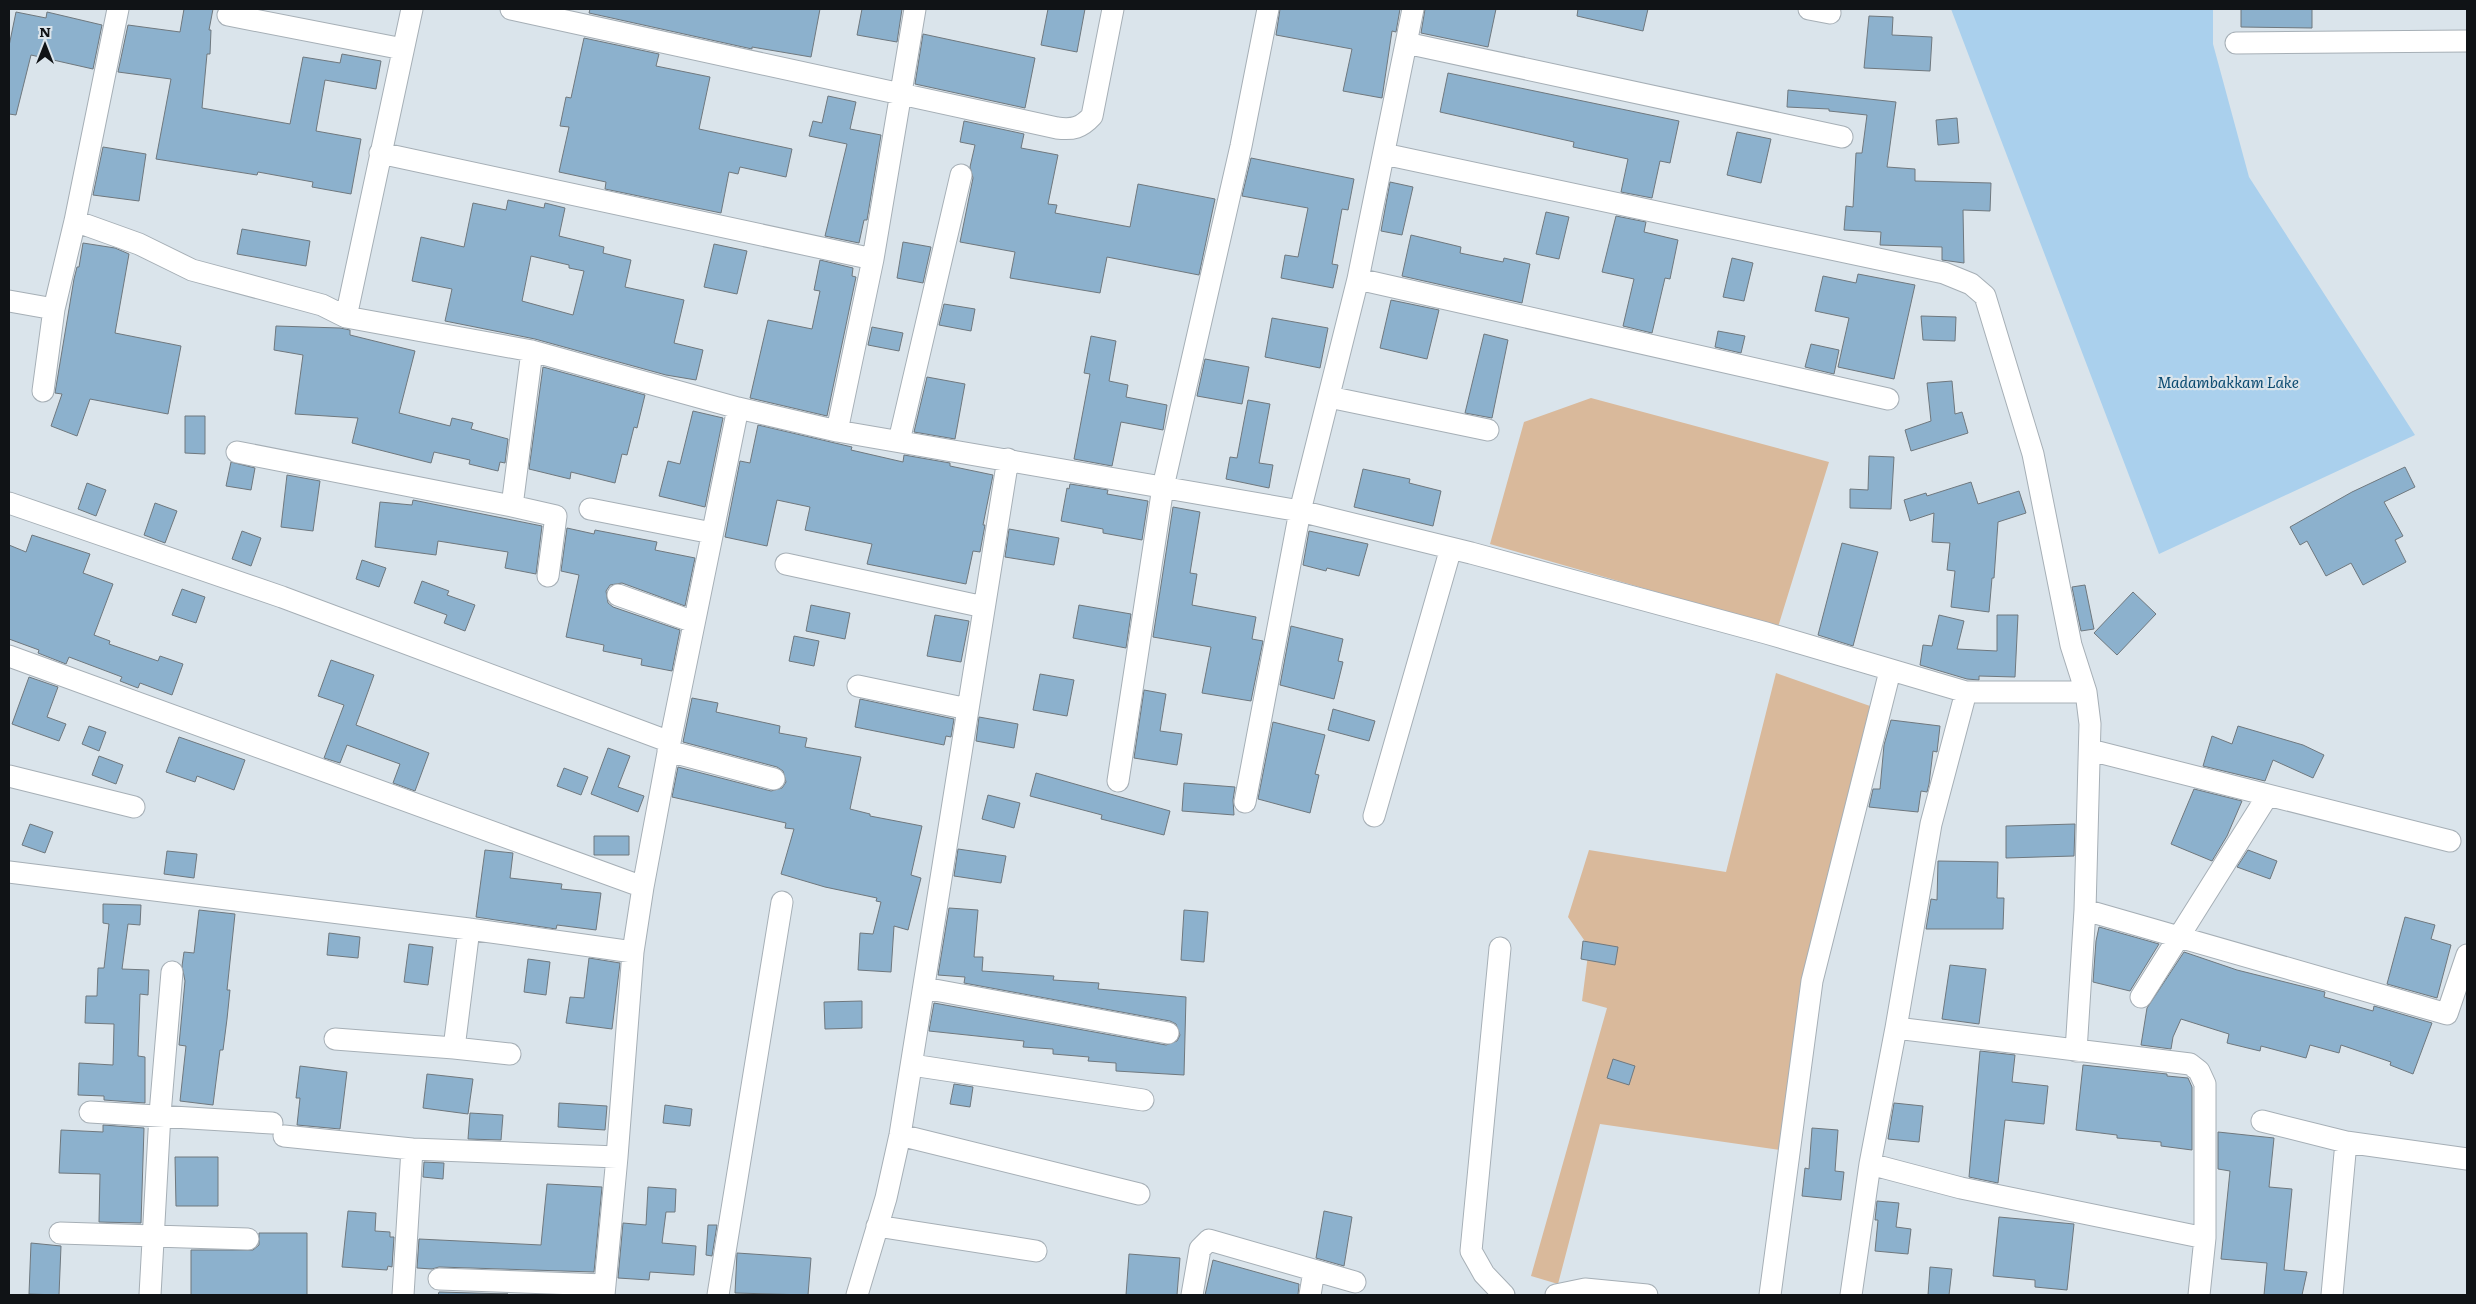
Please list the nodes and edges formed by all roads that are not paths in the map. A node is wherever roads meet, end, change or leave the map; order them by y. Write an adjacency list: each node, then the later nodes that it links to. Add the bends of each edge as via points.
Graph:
1 (118, 9): 18 (street)
2 (412, 9): 12 (street)
3 (511, 9): 13 (street)
4 (915, 9): 13 (street)
5 (1113, 9): 13 (street, via 1092,116 1073,130)
6 (1268, 9): 34 (street, via 1241,146)
7 (1413, 9): 10 (street)
8 (228, 14): 12 (street)
9 (2467, 41): 11 (street)
10 (1406, 42): 14 (street); 16 (street)
11 (2236, 43)
12 (403, 49): 15 (street)
13 (901, 94): 19 (street)
14 (1842, 137)
15 (380, 153): 19 (street); 23 (street)
16 (1384, 154): 20 (street); 50 (street, via 1944,273 1971,284 1985,296 2033,454 2071,645)
17 (961, 175): 31 (street)
18 (75, 221): 22 (street); 23 (street, via 139,244 192,270 322,305)
19 (873, 259): 30 (street)
20 (1358, 279): 26 (street); 27 (street)
21 (9, 301): 22 (street)
22 (54, 309): 25 (street)
23 (346, 317): 24 (street)
24 (532, 351): 28 (street); 36 (street)
25 (43, 391)
26 (1329, 397): 29 (street); 38 (street)
27 (1888, 399)
28 (738, 408): 30 (street); 39 (street)
29 (1488, 430)
30 (837, 431): 31 (street)
31 (899, 441): 33 (street)
32 (237, 452): 36 (street)
33 (1008, 459): 34 (street); 44 (street)
34 (1163, 487): 38 (street); 56 (street)
35 (9, 503): 52 (street, via 282,597)
36 (512, 506): 42 (street, via 556,516)
37 (590, 509): 39 (street)
38 (1300, 511): 40 (street); 58 (street)
39 (712, 533): 45 (street)
40 (1451, 548): 47 (street); 60 (street)
41 (786, 564): 44 (street)
42 (548, 576)
43 (618, 596): 45 (street)
44 (984, 607): 51 (street)
45 (694, 622): 52 (street)
46 (9, 656): 63 (street)
47 (1890, 671): 49 (street); 111 (street, via 1812,981)
48 (858, 686): 51 (street)
49 (1966, 692): 50 (street); 74 (street, via 1931,824)
50 (2086, 692): 53 (street)
51 (968, 709): 72 (street)
52 (669, 746): 55 (street); 63 (street)
53 (2090, 750): 57 (street); 65 (street)
54 (9, 776): 59 (street)
55 (774, 779)
56 (1118, 781)
57 (2268, 795): 61 (street); 67 (street)
58 (1245, 802)
59 (134, 807)
60 (1374, 816)
61 (2450, 841)
62 (9, 872): 66 (street)
63 (643, 887): 69 (street)
64 (782, 902): 104 (street)
65 (2085, 910): 67 (street); 78 (street)
66 (469, 929): 69 (street); 77 (street)
67 (2178, 937): 70 (street, via 2446,1014); 73 (street)
68 (1500, 948): 108 (street, via 1471,1251 1484,1274)
69 (632, 952): 88 (street)
70 (2467, 955)
71 (172, 972): 83 (street)
72 (924, 988): 75 (street); 80 (street)
73 (2141, 997)
74 (1896, 1028): 78 (street); 90 (street)
75 (1168, 1033)
76 (336, 1039): 77 (street)
77 (454, 1048): 79 (street)
78 (2076, 1051): 95 (street, via 2190,1064 2199,1071 2205,1084)
79 (510, 1054)
80 (912, 1064): 81 (street); 85 (street)
81 (1143, 1100)
82 (90, 1112): 83 (street)
83 (160, 1114): 87 (street); 94 (street)
84 (2262, 1121): 86 (street)
85 (900, 1135): 91 (street); 92 (street)
86 (2346, 1142): 89 (street); 114 (street)
87 (412, 1149): 88 (street); 103 (street)
88 (617, 1157): 101 (street)
89 (2467, 1159)
90 (1870, 1164): 95 (street, via 1961,1188); 112 (street)
91 (1140, 1194)
92 (877, 1226): 97 (street); 105 (street)
93 (60, 1233): 94 (street)
94 (153, 1237): 96 (street); 102 (street)
95 (2205, 1238): 113 (street)
96 (248, 1240)
97 (1036, 1251)
98 (1314, 1271): 100 (street); 106 (street, via 1209,1240 1200,1249); 107 (street)
99 (439, 1279): 101 (street)
100 (1355, 1282)
101 (604, 1290)
102 (150, 1295)
103 (403, 1295)
104 (718, 1295)
105 (857, 1295)
106 (1192, 1295)
107 (1310, 1295)
108 (1504, 1295)
109 (1556, 1295): 110 (street, via 1585,1289)
110 (1647, 1295)
111 (1770, 1295)
112 (1851, 1295)
113 (2199, 1295)
114 (2332, 1295)

